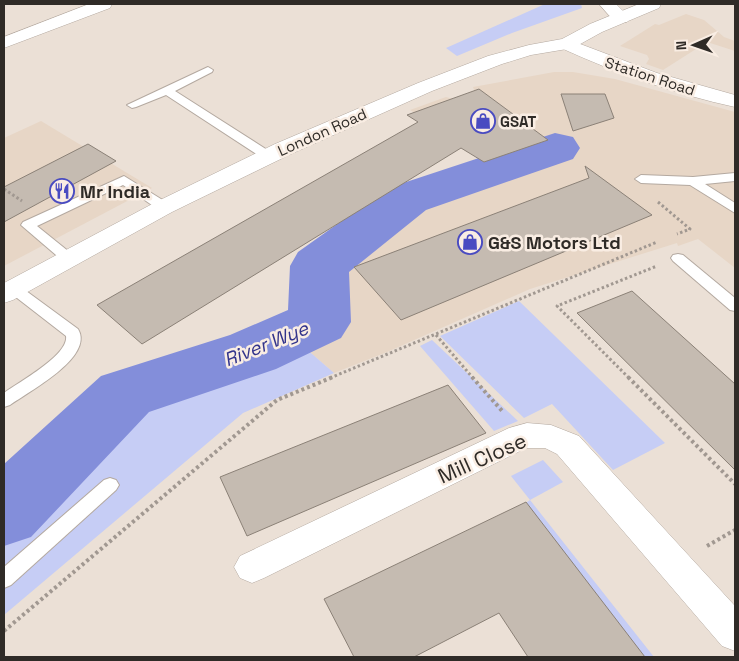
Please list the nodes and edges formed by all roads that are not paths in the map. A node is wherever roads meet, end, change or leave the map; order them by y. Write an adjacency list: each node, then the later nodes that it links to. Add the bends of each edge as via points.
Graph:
1 (104, 4): 5 (main road)
2 (607, 4): 4 (main road)
3 (653, 4): 4 (main road, London Road)
4 (622, 18): 6 (main road, London Road)
5 (4, 43)
6 (568, 44): 9 (main road, Station Road, via 604,62 665,84); 11 (main road, London Road, via 529,50 469,70)
7 (208, 70): 8 (lane)
8 (167, 91): 10 (lane); 11 (lane)
9 (735, 101)
10 (132, 104)
11 (268, 156): 15 (main road, London Road)
12 (735, 177): 14 (lane)
13 (641, 179): 14 (lane)
14 (693, 181): 16 (lane)
15 (164, 207): 17 (main road, London Road); 17 (lane, via 124,180 28,225)
16 (735, 209)
17 (68, 258): 19 (main road, London Road)
18 (678, 258): 20 (lane)
19 (9, 291): 21 (lane, via 73,333 75,340 72,350)
20 (735, 306)
21 (4, 401)
22 (110, 485): 24 (lane)
23 (252, 568): 25 (main road, Mill Close, via 520,437 530,435 556,439 568,445)
24 (4, 579)
25 (735, 633)

